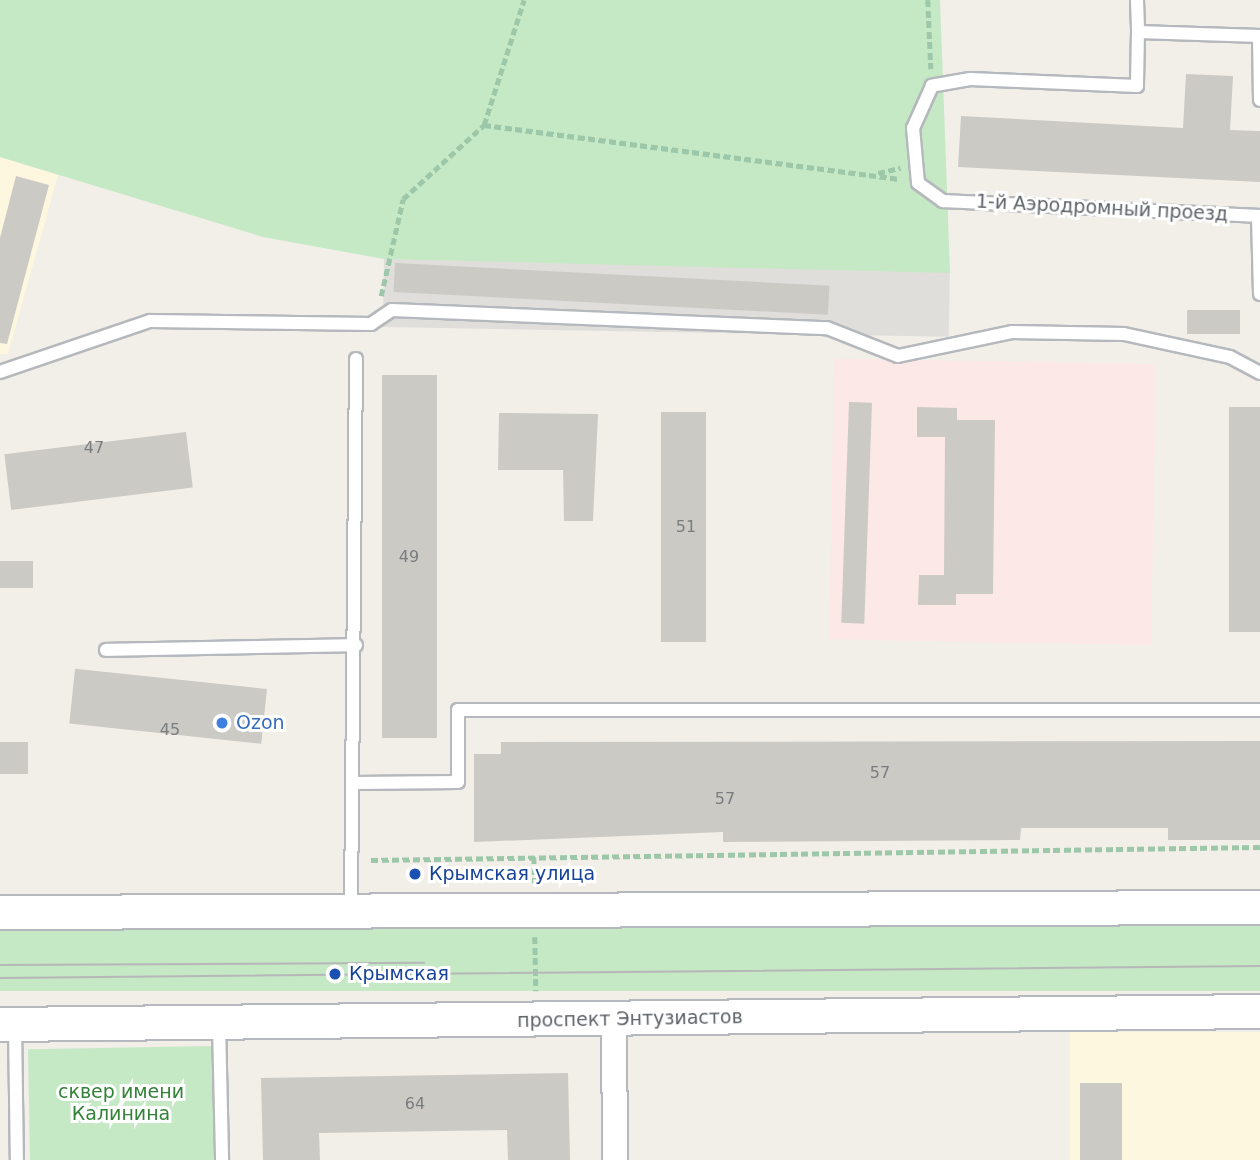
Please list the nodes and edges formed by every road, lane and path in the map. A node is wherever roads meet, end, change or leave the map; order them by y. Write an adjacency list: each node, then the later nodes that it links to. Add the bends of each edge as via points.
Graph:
1 (524, 0): 8 (path)
2 (928, 0): 6 (path)
3 (1137, 0): 4 (lane)
4 (1138, 32): 5 (lane); 6 (lane, via 1137,86 970,79)
5 (1260, 36): 7 (lane)
6 (932, 86): 9 (lane, via 912,128)
7 (1260, 100)
8 (484, 125): 9 (path); 12 (path, via 402,199)
9 (918, 183): 10 (lane, 1-й Аэродромный проезд, via 943,201)
10 (1259, 216): 11 (lane)
11 (1260, 294)
12 (376, 321): 14 (lane, via 149,321); 15 (lane, via 391,310 827,328 898,356 1013,332 1124,334 1230,357)
13 (356, 359): 16 (lane)
14 (0, 372)
15 (1260, 373)
16 (356, 645): 17 (lane); 19 (lane)
17 (106, 650)
18 (1260, 710): 19 (lane, via 458,710 458,782)
19 (355, 783): 21 (lane)
20 (1260, 847): 21 (path)
21 (353, 860): 23 (lane)
22 (1260, 907): 24 (main road)
23 (351, 910): 24 (main road); 25 (main road)
24 (535, 911): 28 (path)
25 (0, 912)
26 (1260, 1011): 27 (main road, проспект Энтузиастов)
27 (614, 1019): 28 (main road, проспект Энтузиастов); 33 (street)
28 (536, 1020): 30 (main road, проспект Энтузиастов)
29 (7, 1024): 30 (main road, проспект Энтузиастов); 31 (lane)
30 (219, 1024): 32 (lane)
31 (17, 1160)
32 (222, 1160)
33 (615, 1160)

